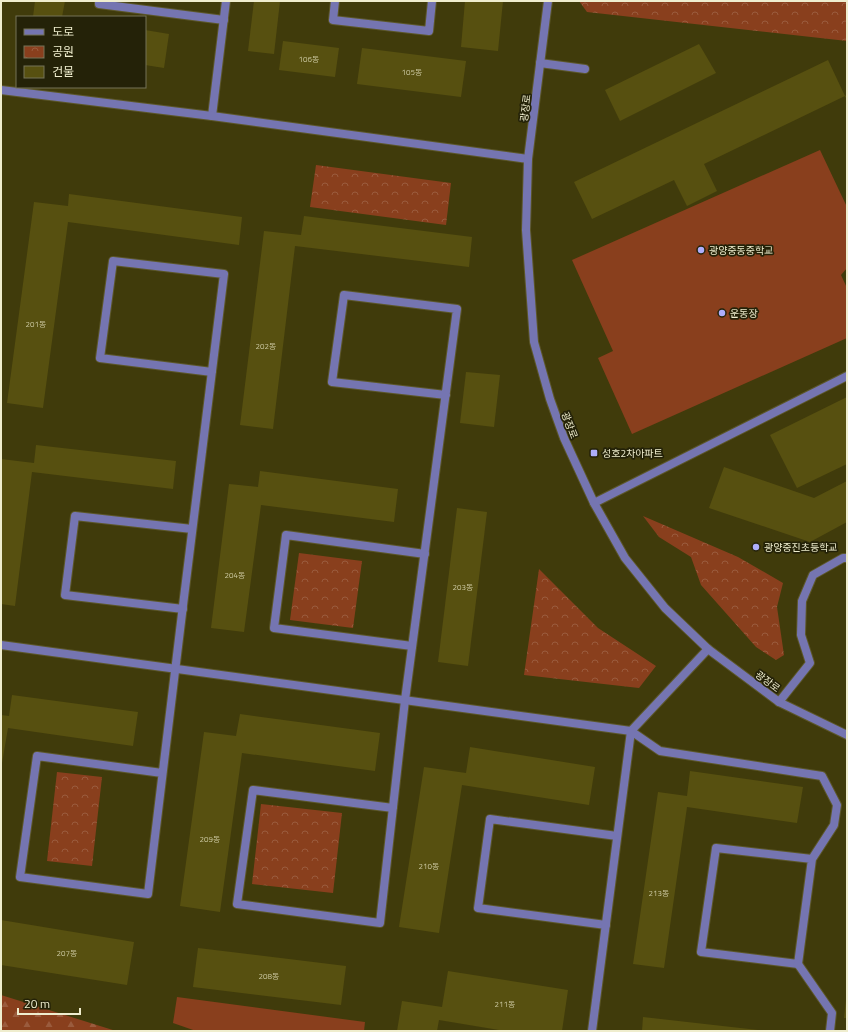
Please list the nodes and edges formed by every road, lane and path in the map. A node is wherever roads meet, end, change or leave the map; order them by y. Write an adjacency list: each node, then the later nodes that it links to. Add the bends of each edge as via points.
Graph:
1 (99, 1): 6 (street, via 99,4)
2 (226, 1): 6 (street)
3 (335, 1): 4 (street, via 333,20 429,31)
4 (432, 1)
5 (548, 1): 7 (street, 광장로)
6 (224, 20): 10 (street)
7 (540, 62): 8 (street); 11 (street, 광장로)
8 (585, 69)
9 (1, 90): 10 (street)
10 (212, 116): 11 (street)
11 (528, 159): 15 (street, 광장로, via 526,230 534,342 564,438)
12 (212, 372): 12 (street, via 224,274 113,261 100,358); 16 (street)
13 (847, 376): 15 (street)
14 (446, 395): 14 (street, via 457,309 344,295 332,382); 17 (street)
15 (594, 503): 22 (street, 광장로, via 625,558 665,608)
16 (192, 529): 19 (street); 19 (street, via 75,516 65,595)
17 (425, 554): 21 (street); 21 (street, via 286,535 274,628)
18 (847, 558): 25 (street, via 813,575 802,601 801,635 810,663)
19 (183, 609): 23 (street)
20 (1, 645): 23 (street)
21 (412, 646): 24 (street)
22 (708, 649): 25 (street, 광장로); 26 (street)
23 (175, 669): 24 (street); 28 (street)
24 (405, 700): 26 (street); 29 (street)
25 (779, 702): 27 (street, 광장로)
26 (631, 731): 30 (street); 31 (street, via 660,751 822,776 837,805 834,826)
27 (847, 735)
28 (162, 773): 28 (street, via 148,894 20,877 37,756)
29 (393, 808): 29 (street, via 380,923 237,904 253,790)
30 (617, 836): 32 (street); 32 (street, via 490,819 478,908)
31 (812, 859): 33 (street); 33 (street, via 716,848 701,952)
32 (606, 925): 34 (street)
33 (798, 964): 35 (street, via 832,1013)
34 (592, 1031)
35 (830, 1031)

